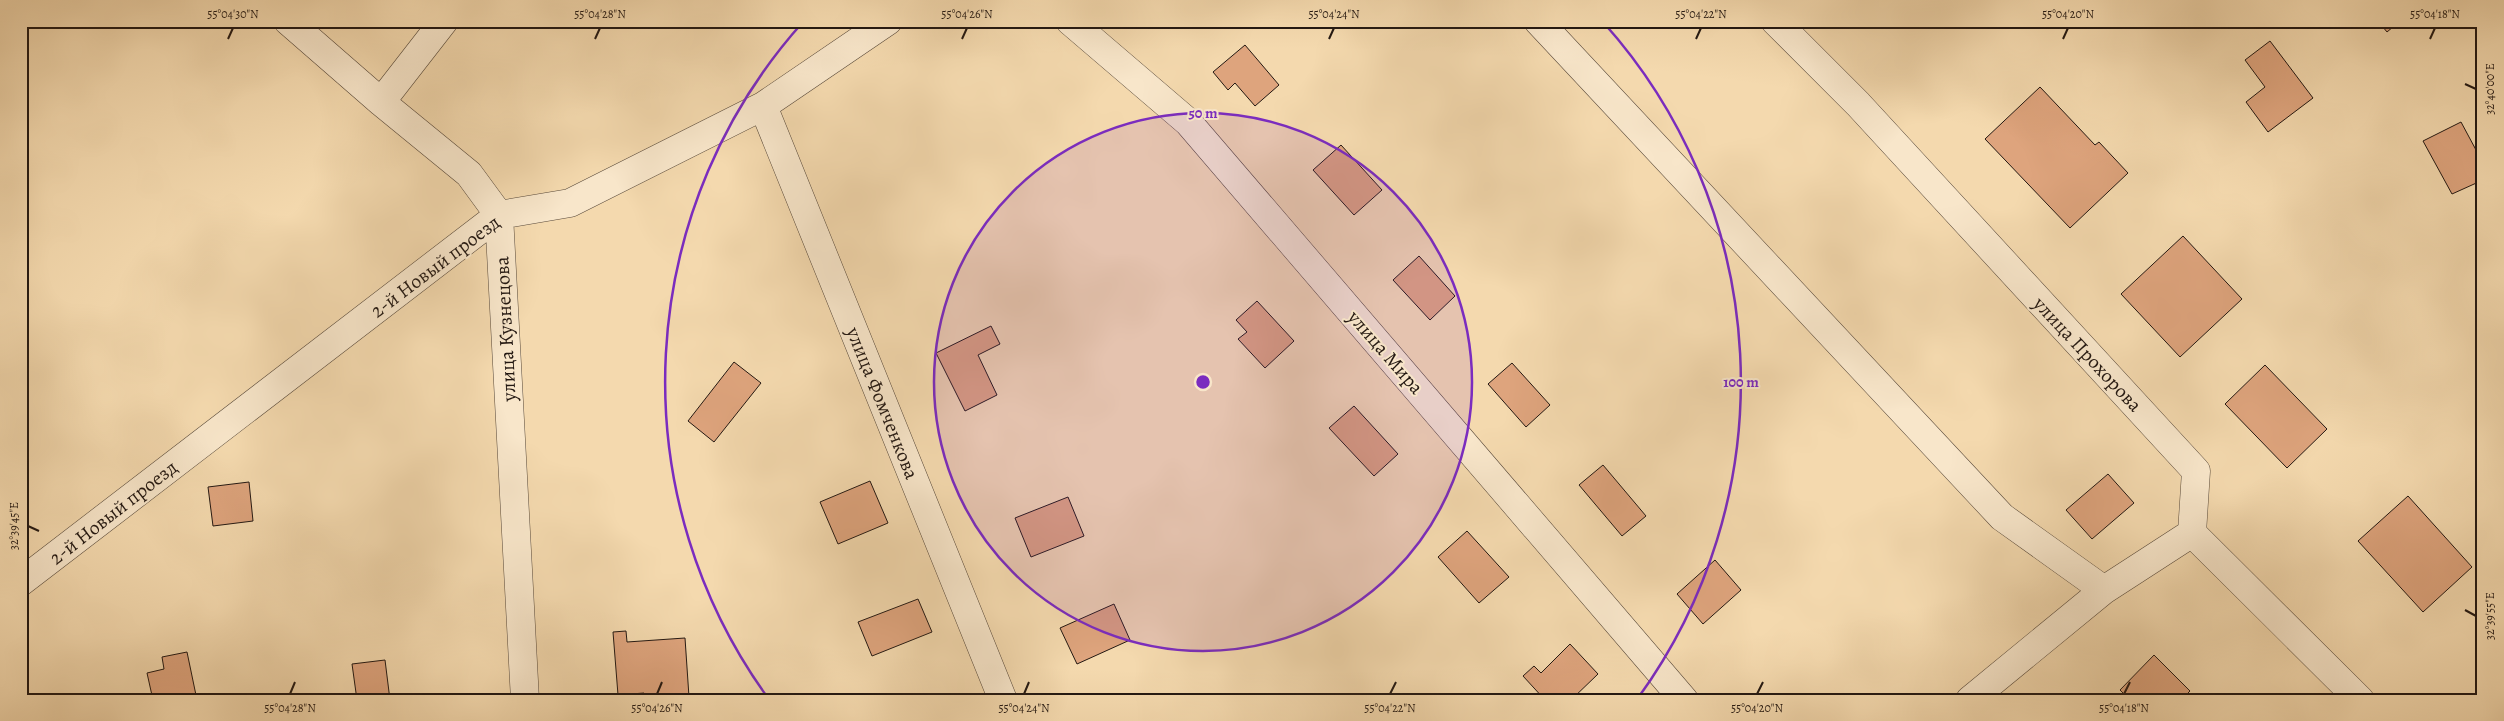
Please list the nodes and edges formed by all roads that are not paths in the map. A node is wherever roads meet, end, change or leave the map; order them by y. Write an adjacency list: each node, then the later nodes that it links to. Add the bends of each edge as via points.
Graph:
1 (288, 21): 7 (street)
2 (444, 21): 7 (street)
3 (888, 21): 8 (street, 2-й Новый проезд)
4 (1070, 21): 15 (street, улица Мира, via 1188,122)
5 (1538, 21): 12 (street, via 2002,517)
6 (1775, 21): 10 (street, улица Прохорова, via 1858,104 2196,471)
7 (381, 102): 9 (street, via 469,174)
8 (763, 106): 9 (street, 2-й Новый проезд, via 570,203); 14 (street, улица Фомченкова)
9 (499, 215): 11 (street, 2-й Новый проезд); 13 (street, улица Кузнецова)
10 (2192, 533): 12 (street); 17 (street)
11 (21, 582)
12 (2104, 590): 16 (street)
13 (525, 700)
14 (1003, 700)
15 (1684, 700)
16 (1970, 700)
17 (2360, 700)

